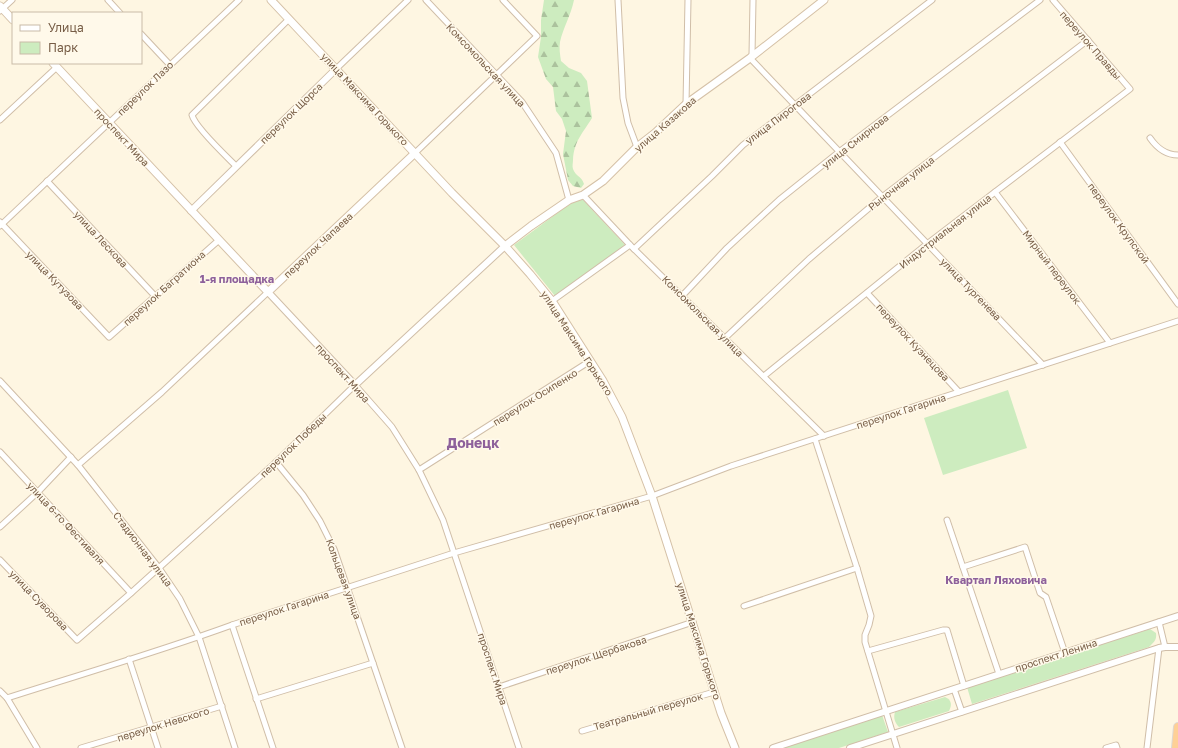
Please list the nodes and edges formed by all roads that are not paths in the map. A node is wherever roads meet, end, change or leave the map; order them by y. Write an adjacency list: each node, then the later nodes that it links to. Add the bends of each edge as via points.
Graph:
1 (12, 0): 15 (street)
2 (108, 0): 16 (street)
3 (239, 0): 23 (street, переулок Лазо)
4 (271, 0): 18 (main road, улица Максима Горького)
5 (408, 0): 24 (street, переулок Щорса)
6 (426, 0): 25 (street, Комсомольская улица)
7 (503, 0): 25 (street, переулок Чапаева, via 537,36)
8 (618, 0): 33 (street, via 623,98 628,123)
9 (688, 0): 27 (street)
10 (753, 0): 21 (street)
11 (824, 0): 21 (main road, улица Казакова)
12 (932, 0): 28 (street, улица Пирогова)
13 (1040, 0): 34 (street, улица Смирнова)
14 (1053, 0): 20 (street, переулок Правды)
15 (1, 9): 17 (main road)
16 (119, 12)
17 (12, 19)
18 (289, 19): 24 (main road, улица Максима Горького); 37 (street, via 192,115 193,120)
19 (142, 35): 23 (street)
20 (1088, 40): 26 (street, переулок Правды); 41 (street, Рыночная улица)
21 (751, 57): 27 (main road, улица Казакова); 28 (street, улица Тургенева)
22 (55, 65): 29 (street, проспект Мира); 30 (main road, проспект Мира)
23 (170, 65): 30 (street, переулок Лазо)
24 (336, 69): 35 (main road, улица Максима Горького); 37 (street, переулок Щорса)
25 (496, 75): 35 (street, переулок Чапаева); 42 (street, Комсомольская улица, via 522,102 556,153)
26 (1130, 89): 32 (street, Индустриальная улица)
27 (686, 104): 33 (main road, улица Казакова)
28 (794, 105): 34 (street, улица Тургенева); 48 (street, улица Пирогова, via 743,145)
29 (0, 120)
30 (109, 123): 38 (street, переулок Лазо); 43 (main road, проспект Мира)
31 (1150, 138): 36 (street, via 1164,152)
32 (1060, 142): 39 (street, Индустриальная улица); 54 (street, переулок Крупской)
33 (637, 147): 40 (main road, улица Казакова, via 603,181)
34 (839, 152): 41 (street, улица Тургенева); 52 (street, улица Смирнова, via 779,200 727,248)
35 (415, 153): 47 (main road, улица Максима Горького); 49 (main road, переулок Чапаева)
36 (1178, 155)
37 (236, 166): 43 (street, переулок Щорса)
38 (47, 181): 44 (street, переулок Лазо); 51 (street, улица Лескова)
39 (995, 192): 46 (street, Индустриальная улица); 58 (street, Мирный переулок)
40 (584, 195): 42 (main road, улица Казакова); 48 (street, Комсомольская улица)
41 (882, 197): 46 (street, улица Тургенева); 57 (street, Рыночная улица, via 809,259)
42 (569, 200): 47 (main road, улица Казакова)
43 (191, 210): 45 (main road, проспект Мира)
44 (1, 224): 56 (street, улица Кутузова)
45 (219, 240): 49 (main road, проспект Мира); 51 (street, переулок Багратиона)
46 (927, 244): 50 (street, Индустриальная улица); 60 (street, улица Тургенева)
47 (505, 246): 53 (main road, улица Максима Горького); 63 (street, переулок Победы)
48 (632, 247): 52 (street, Комсомольская улица); 53 (street, улица Пирогова)
49 (268, 292): 63 (street, проспект Мира); 70 (street, переулок Чапаева, via 162,392)
50 (867, 293): 61 (street, Индустриальная улица); 64 (street, переулок Кузнецова)
51 (155, 296): 56 (street, переулок Багратиона)
52 (682, 296): 57 (street, Комсомольская улица)
53 (552, 301): 59 (main road, улица Максима Горького)
54 (1178, 304)
55 (1178, 321): 58 (street, переулок Гагарина)
56 (109, 337)
57 (725, 338): 61 (street, Комсомольская улица)
58 (1110, 343): 60 (street, переулок Гагарина)
59 (590, 361): 71 (street, переулок Осипенко); 73 (main road, улица Максима Горького, via 622,417)
60 (1043, 365): 64 (street, переулок Гагарина)
61 (764, 376): 65 (street, Комсомольская улица)
62 (0, 381): 68 (street, Стадионная улица)
63 (355, 385): 69 (street, переулок Победы); 71 (street, проспект Мира, via 392,427)
64 (958, 392): 65 (street, переулок Гагарина)
65 (824, 436): 66 (street, переулок Гагарина)
66 (815, 439): 73 (street, переулок Гагарина, via 731,466); 80 (street)
67 (0, 452): 72 (street, улица 6-го Фестиваля)
68 (71, 458): 70 (street, Стадионная улица); 72 (street)
69 (276, 462): 79 (street, переулок Победы); 81 (street, Кольцевая улица, via 303,494 320,521)
70 (78, 465): 79 (street, Стадионная улица)
71 (419, 470): 76 (street, проспект Мира, via 443,520)
72 (38, 492): 75 (street); 82 (street, улица 6-го Фестиваля)
73 (652, 496): 76 (street, переулок Гагарина); 85 (main road, улица Максима Горького)
74 (948, 520): 78 (street)
75 (0, 527)
76 (454, 553): 81 (street, переулок Гагарина); 98 (street, проспект Мира)
77 (0, 560): 89 (street, улица Суворова)
78 (963, 567): 93 (street, via 1025,547 1040,593 1046,597); 96 (street)
79 (159, 568): 82 (street, переулок Победы); 88 (street, Стадионная улица, via 180,599)
80 (857, 568): 83 (street); 92 (street, via 871,616 865,635)
81 (348, 587): 87 (street, переулок Гагарина); 95 (street, Кольцевая улица)
82 (131, 594): 89 (street, переулок Победы)
83 (744, 606)
84 (1178, 616): 86 (street, проспект Ленина)
85 (692, 622): 98 (street, переулок Щербакова); 101 (main road, улица Максима Горького)
86 (1159, 622): 90 (street); 93 (street, проспект Ленина)
87 (232, 625): 88 (street, переулок Гагарина); 103 (street)
88 (199, 637): 94 (street, переулок Гагарина); 104 (street, Стадионная улица)
89 (78, 640)
90 (1162, 647): 91 (street); 106 (street); 124 (street)
91 (1178, 647)
92 (868, 651): 97 (street, via 947,630); 105 (street)
93 (1065, 653): 96 (street, проспект Ленина)
94 (129, 659): 102 (street, переулок Гагарина); 107 (street)
95 (374, 663): 103 (street); 116 (street, Кольцевая улица)
96 (999, 674): 97 (street, проспект Ленина)
97 (964, 686): 99 (street, проспект Ленина)
98 (499, 687): 117 (street, проспект Мира)
99 (954, 689): 105 (street, проспект Ленина); 106 (street)
100 (0, 691): 102 (street)
101 (714, 692): 109 (street, Театральный переулок); 118 (main road, улица Максима Горького)
102 (7, 698): 111 (street)
103 (256, 699): 115 (street)
104 (222, 706): 107 (street, переулок Невского); 114 (street, Стадионная улица)
105 (886, 711): 110 (street); 119 (street, проспект Ленина)
106 (962, 712): 110 (street)
107 (152, 727): 112 (street, переулок Невского); 113 (street)
108 (1178, 727): 125 (highway)
109 (582, 731)
110 (893, 734): 120 (street); 121 (street)
111 (37, 748)
112 (81, 748)
113 (158, 748)
114 (235, 748)
115 (273, 748)
116 (402, 748)
117 (519, 748)
118 (735, 748)
119 (773, 748)
120 (850, 748)
121 (897, 748)
122 (1106, 748): 123 (street, via 1116,745)
123 (1117, 748)
124 (1146, 748)
125 (1176, 748)

